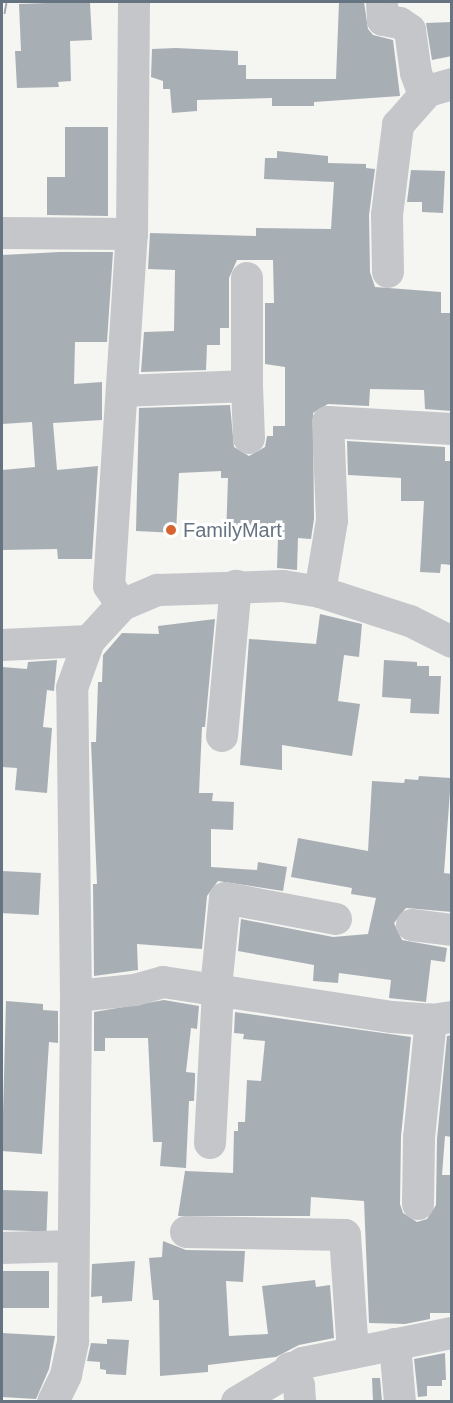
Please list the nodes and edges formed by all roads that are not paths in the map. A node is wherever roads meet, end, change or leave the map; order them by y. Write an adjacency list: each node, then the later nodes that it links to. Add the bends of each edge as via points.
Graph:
1 (134, 2): 5 (street)
2 (382, 2): 3 (street, via 383,20 400,23 410,30 416,73)
3 (438, 89): 6 (street, via 398,125 387,215)
4 (2, 233): 5 (street)
5 (132, 234): 9 (street)
6 (388, 272)
7 (247, 278): 8 (street)
8 (247, 386): 9 (street); 11 (street)
9 (122, 391): 14 (street, via 109,586)
10 (452, 429): 13 (street, via 328,422 332,520)
11 (249, 438)
12 (236, 586): 13 (street); 14 (street, via 158,590); 18 (street)
13 (320, 592): 16 (street, via 410,621)
14 (122, 605): 15 (street)
15 (89, 640): 17 (street); 23 (street, via 72,688)
16 (452, 642)
17 (2, 645)
18 (222, 736)
19 (336, 919): 22 (street, via 225,898)
20 (412, 925): 21 (street)
21 (452, 930)
22 (217, 988): 23 (street, via 163,982 135,990); 24 (street); 25 (street)
23 (76, 996): 28 (street)
24 (446, 1014): 26 (street, via 419,1138)
25 (210, 1143)
26 (418, 1204)
27 (186, 1232): 32 (street, via 355,1227)
28 (72, 1246): 29 (street); 34 (street, via 73,1341 66,1375)
29 (2, 1248)
30 (452, 1333): 31 (street)
31 (395, 1344): 32 (street); 37 (street)
32 (353, 1353): 33 (street)
33 (290, 1368): 35 (street); 36 (street)
34 (53, 1401)
35 (237, 1401)
36 (300, 1401)
37 (400, 1401)

